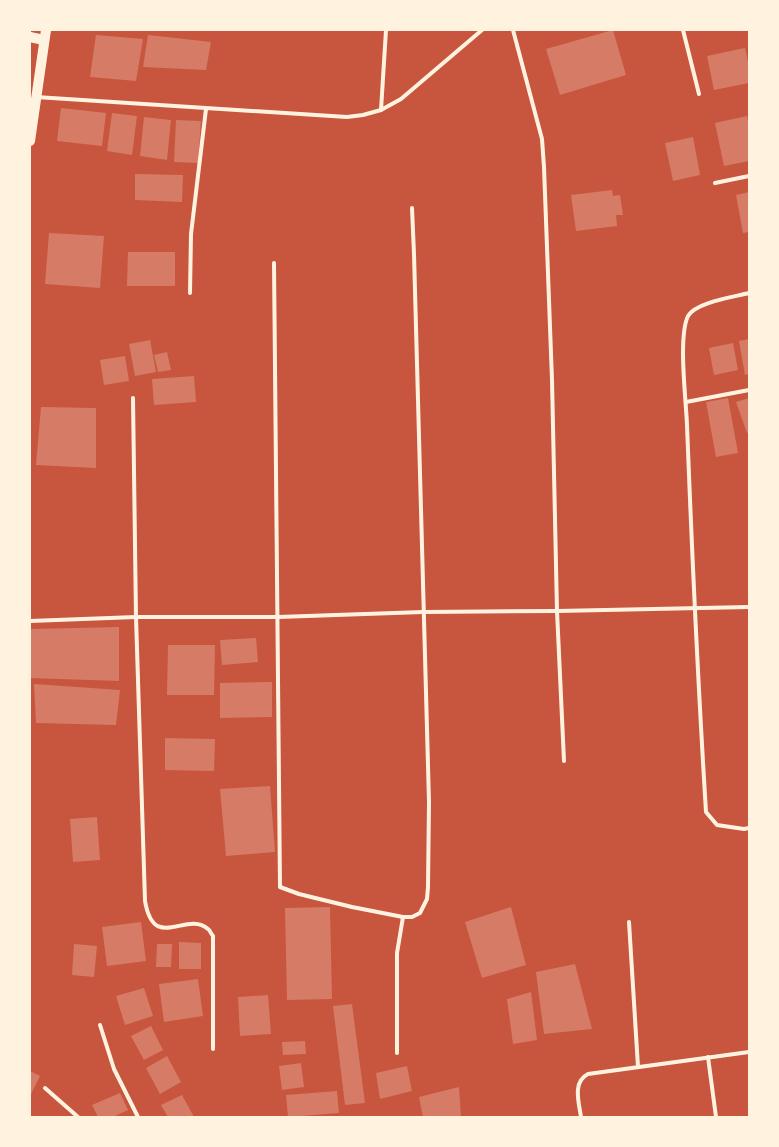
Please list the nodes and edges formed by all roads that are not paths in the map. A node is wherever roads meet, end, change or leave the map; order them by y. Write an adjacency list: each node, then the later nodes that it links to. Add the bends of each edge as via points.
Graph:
1 (386, 30): 10 (street)
2 (482, 30): 10 (street, via 401,100)
3 (513, 30): 23 (street, via 542,139 552,380)
4 (683, 30): 7 (street)
5 (45, 35): 6 (main road); 8 (main road)
6 (30, 37)
7 (699, 94)
8 (36, 97): 9 (street); 11 (main road)
9 (206, 109): 10 (street, via 348,117); 16 (street, via 191,234)
10 (381, 110)
11 (30, 141)
12 (749, 176): 13 (street)
13 (715, 183)
14 (412, 208): 24 (street)
15 (274, 263): 26 (street)
16 (190, 293)
17 (749, 293): 20 (street, via 699,307 688,317 683,348)
18 (749, 390): 20 (street)
19 (133, 398): 25 (street)
20 (686, 402): 21 (street)
21 (694, 607): 22 (street); 23 (street); 29 (street, via 706,812 718,825)
22 (749, 607)
23 (557, 611): 24 (street); 28 (street)
24 (423, 612): 26 (street); 30 (street, via 429,802 428,887 427,899 420,914)
25 (136, 616): 26 (street); 27 (street); 33 (street, via 146,907 151,921 156,926 198,924 208,929 213,936)
26 (278, 617): 30 (street, via 280,887 345,905)
27 (30, 621)
28 (564, 761)
29 (749, 828)
30 (403, 917): 35 (street, via 397,953)
31 (629, 922): 37 (street)
32 (100, 1025): 40 (street, via 114,1068)
33 (213, 1049)
34 (749, 1052): 36 (street)
35 (397, 1053)
36 (708, 1057): 37 (street); 42 (street)
37 (638, 1067): 41 (street, via 588,1074 583,1077 578,1086)
38 (45, 1088): 39 (street)
39 (78, 1117)
40 (138, 1117)
41 (581, 1117)
42 (716, 1117)

